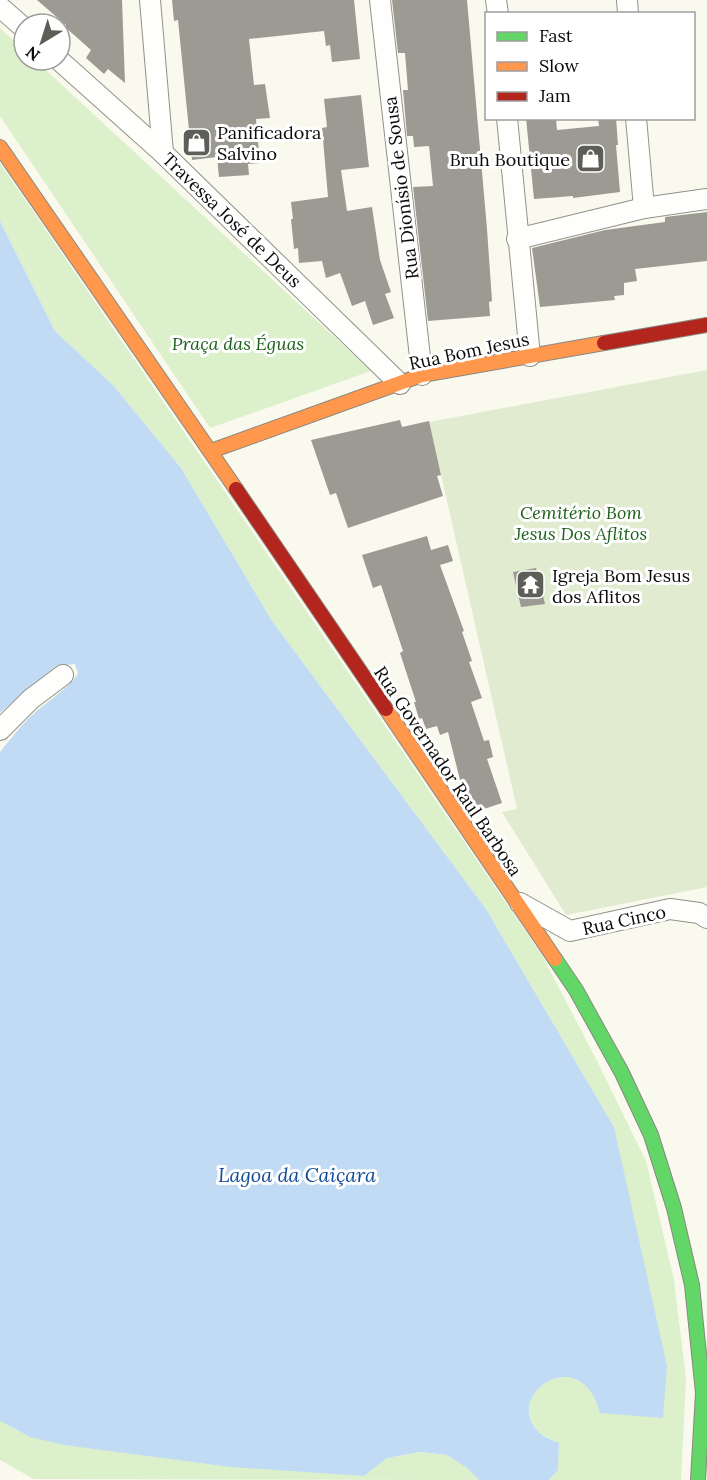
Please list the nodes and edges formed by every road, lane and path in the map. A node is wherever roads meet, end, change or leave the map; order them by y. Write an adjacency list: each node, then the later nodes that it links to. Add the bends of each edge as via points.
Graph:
1 (150, 0): 9 (street)
2 (380, 0): 15 (street, Rua Dionísio de Sousa)
3 (0, 7): 4 (street)
4 (12, 18)
5 (72, 72): 9 (street, Travessa José de Deus)
6 (507, 120): 12 (street)
7 (636, 120): 11 (street)
8 (0, 147): 17 (street, Rua Governador Raul Barbosa)
9 (163, 153): 16 (street, Travessa José de Deus)
10 (707, 199): 11 (street)
11 (644, 208): 12 (street)
12 (517, 239): 14 (street)
13 (707, 325): 14 (street, Rua Bom Jesus)
14 (530, 356): 15 (street, Rua Bom Jesus)
15 (422, 375): 16 (street, Rua Bom Jesus)
16 (400, 384): 17 (street, Rua Bom Jesus)
17 (211, 451): 20 (street, Rua Governador Raul Barbosa)
18 (63, 675): 19 (street)
19 (0, 730)
20 (512, 898): 21 (street, Rua Cinco, via 570,931 670,909); 22 (street, Rua Governador Raul Barbosa, via 576,990 651,1135 692,1285)
21 (707, 918)
22 (705, 1394): 23 (street, Rua Governador Raul Barbosa)
23 (698, 1480)

